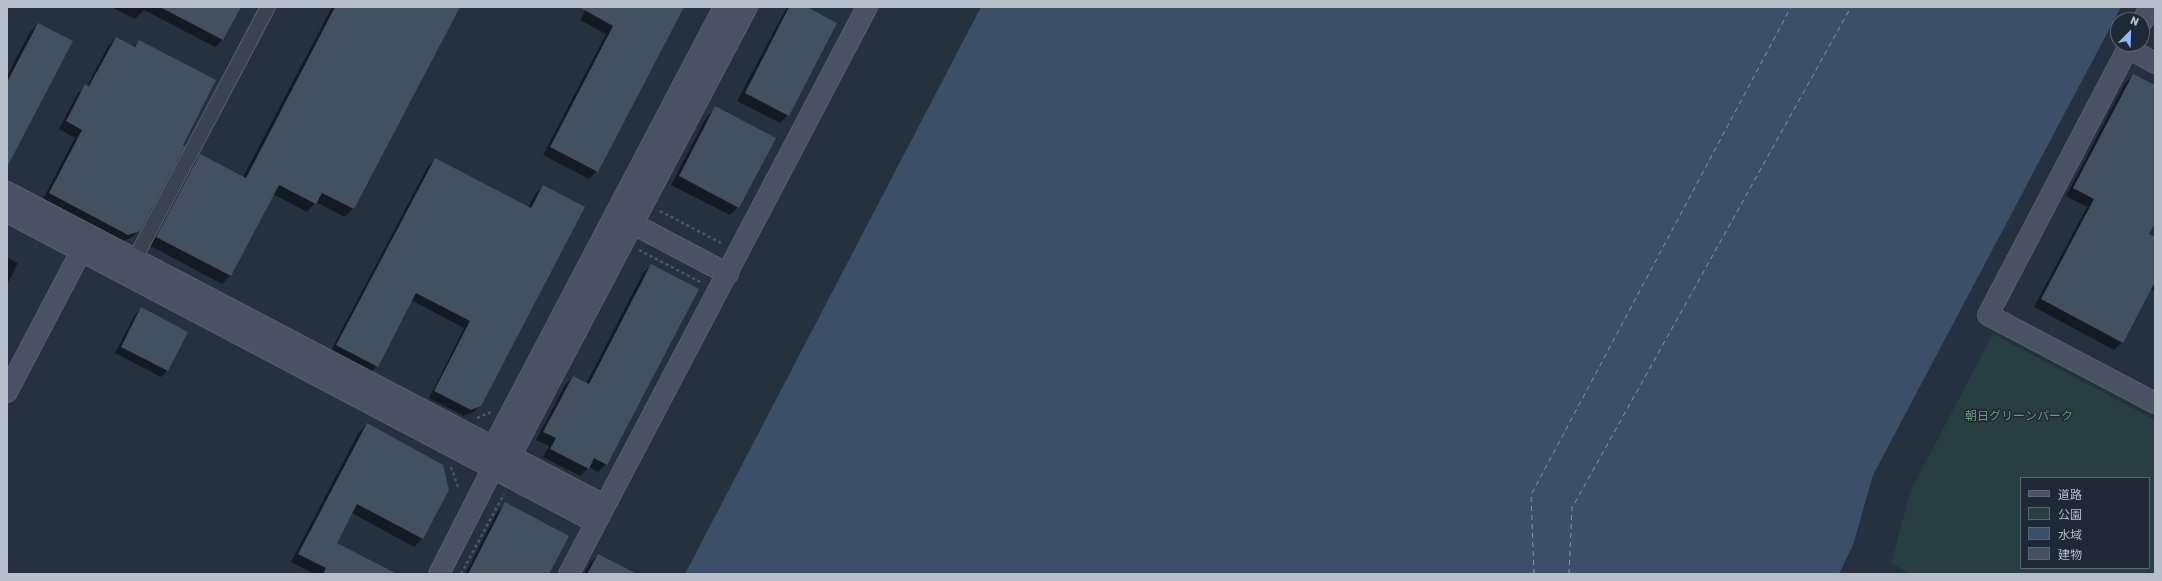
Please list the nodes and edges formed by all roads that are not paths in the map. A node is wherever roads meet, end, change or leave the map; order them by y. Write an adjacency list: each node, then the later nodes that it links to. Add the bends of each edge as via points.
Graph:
1 (268, 7): 13 (street)
2 (724, 7): 10 (street)
3 (747, 7): 11 (street)
4 (860, 9): 14 (street)
5 (2126, 52): 16 (street, via 1988,315)
6 (2138, 52): 7 (street)
7 (2155, 63)
8 (7, 192): 12 (street)
9 (7, 212): 12 (street)
10 (615, 215): 11 (street); 17 (street)
11 (632, 224): 14 (street); 17 (street)
12 (85, 243): 13 (street); 15 (street)
13 (131, 268): 17 (street); 18 (street)
14 (728, 274): 19 (street)
15 (7, 392)
16 (2155, 403)
17 (502, 451): 18 (street); 19 (street)
18 (493, 468): 19 (street); 20 (street)
19 (600, 514): 21 (street)
20 (439, 574)
21 (569, 574)

